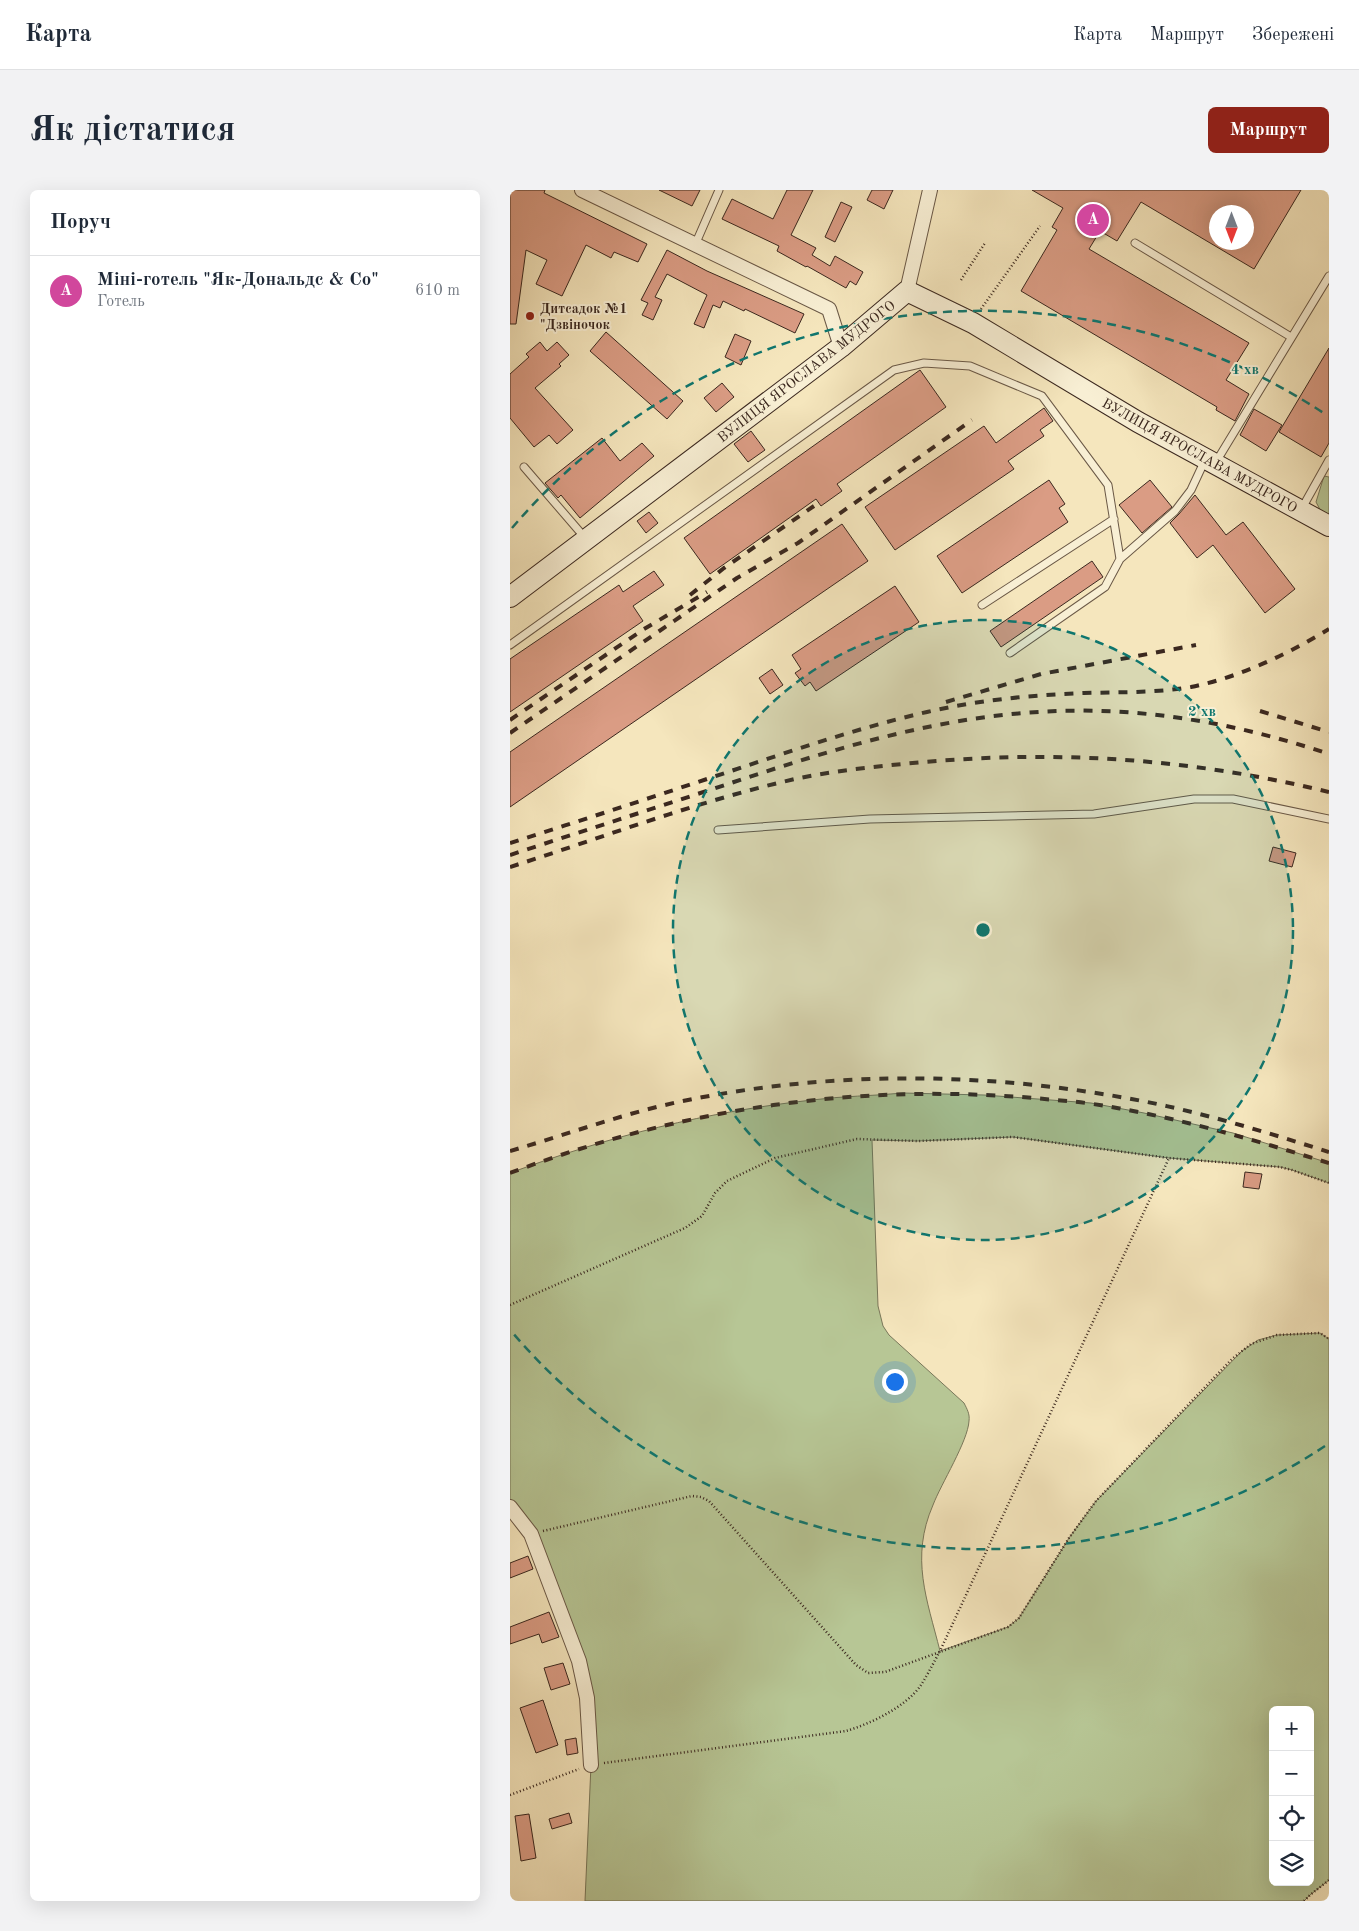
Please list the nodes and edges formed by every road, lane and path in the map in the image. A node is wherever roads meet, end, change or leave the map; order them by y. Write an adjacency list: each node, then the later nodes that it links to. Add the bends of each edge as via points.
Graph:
1 (582, 190): 7 (street)
2 (719, 190): 7 (lane)
3 (930, 190): 10 (street)
4 (1040, 226): 11 (path)
5 (985, 243): 9 (path)
6 (1135, 243): 12 (lane)
7 (695, 245): 13 (street, via 829,309)
8 (1329, 276): 12 (lane)
9 (961, 280)
10 (907, 291): 13 (street, ВУЛИЦЯ ЯРОСЛАВА МУДРОГО); 15 (street, ВУЛИЦЯ ЯРОСЛАВА МУДРОГО, via 973,323)
11 (981, 309)
12 (1291, 337): 15 (lane)
13 (841, 347): 20 (street, ВУЛИЦЯ ЯРОСЛАВА МУДРОГО)
14 (1329, 460): 17 (lane)
15 (1210, 462): 17 (street, ВУЛИЦЯ ЯРОСЛАВА МУДРОГО); 21 (lane, via 1175,511)
16 (524, 467): 20 (lane)
17 (1300, 511): 19 (street, ВУЛИЦЯ ЯРОСЛАВА МУДРОГО)
18 (1114, 519): 21 (lane); 23 (lane); 24 (lane, via 1108,485 1042,396 970,366 924,363 894,370)
19 (1329, 526)
20 (586, 540): 22 (street, ВУЛИЦЯ ЯРОСЛАВА МУДРОГО)
21 (1120, 559): 25 (lane, via 1105,587)
22 (510, 597)
23 (982, 605)
24 (510, 645)
25 (1010, 653)
26 (1329, 819): 27 (lane, via 1233,799 1194,799 1094,814 870,819)
27 (718, 830)
28 (1169, 1158): 29 (path, via 1280,1168); 30 (path, via 1013,1137 918,1141 856,1139 803,1150 775,1158 727,1182 714,1194 702,1216 685,1228); 34 (path)
29 (1329, 1183)
30 (510, 1305)
31 (1329, 1339): 34 (path, via 1320,1332 1277,1335 1258,1340 1242,1351 1096,1501 1014,1623)
32 (510, 1507): 33 (street)
33 (531, 1534): 34 (path, via 692,1496 701,1497 709,1501 862,1670 873,1674 885,1672); 35 (street, via 583,1673)
34 (940, 1651): 35 (path, via 920,1687 884,1716 859,1727 836,1733)
35 (591, 1765): 36 (path)
36 (510, 1795)
37 (1329, 1880): 38 (path)
38 (1304, 1901)

